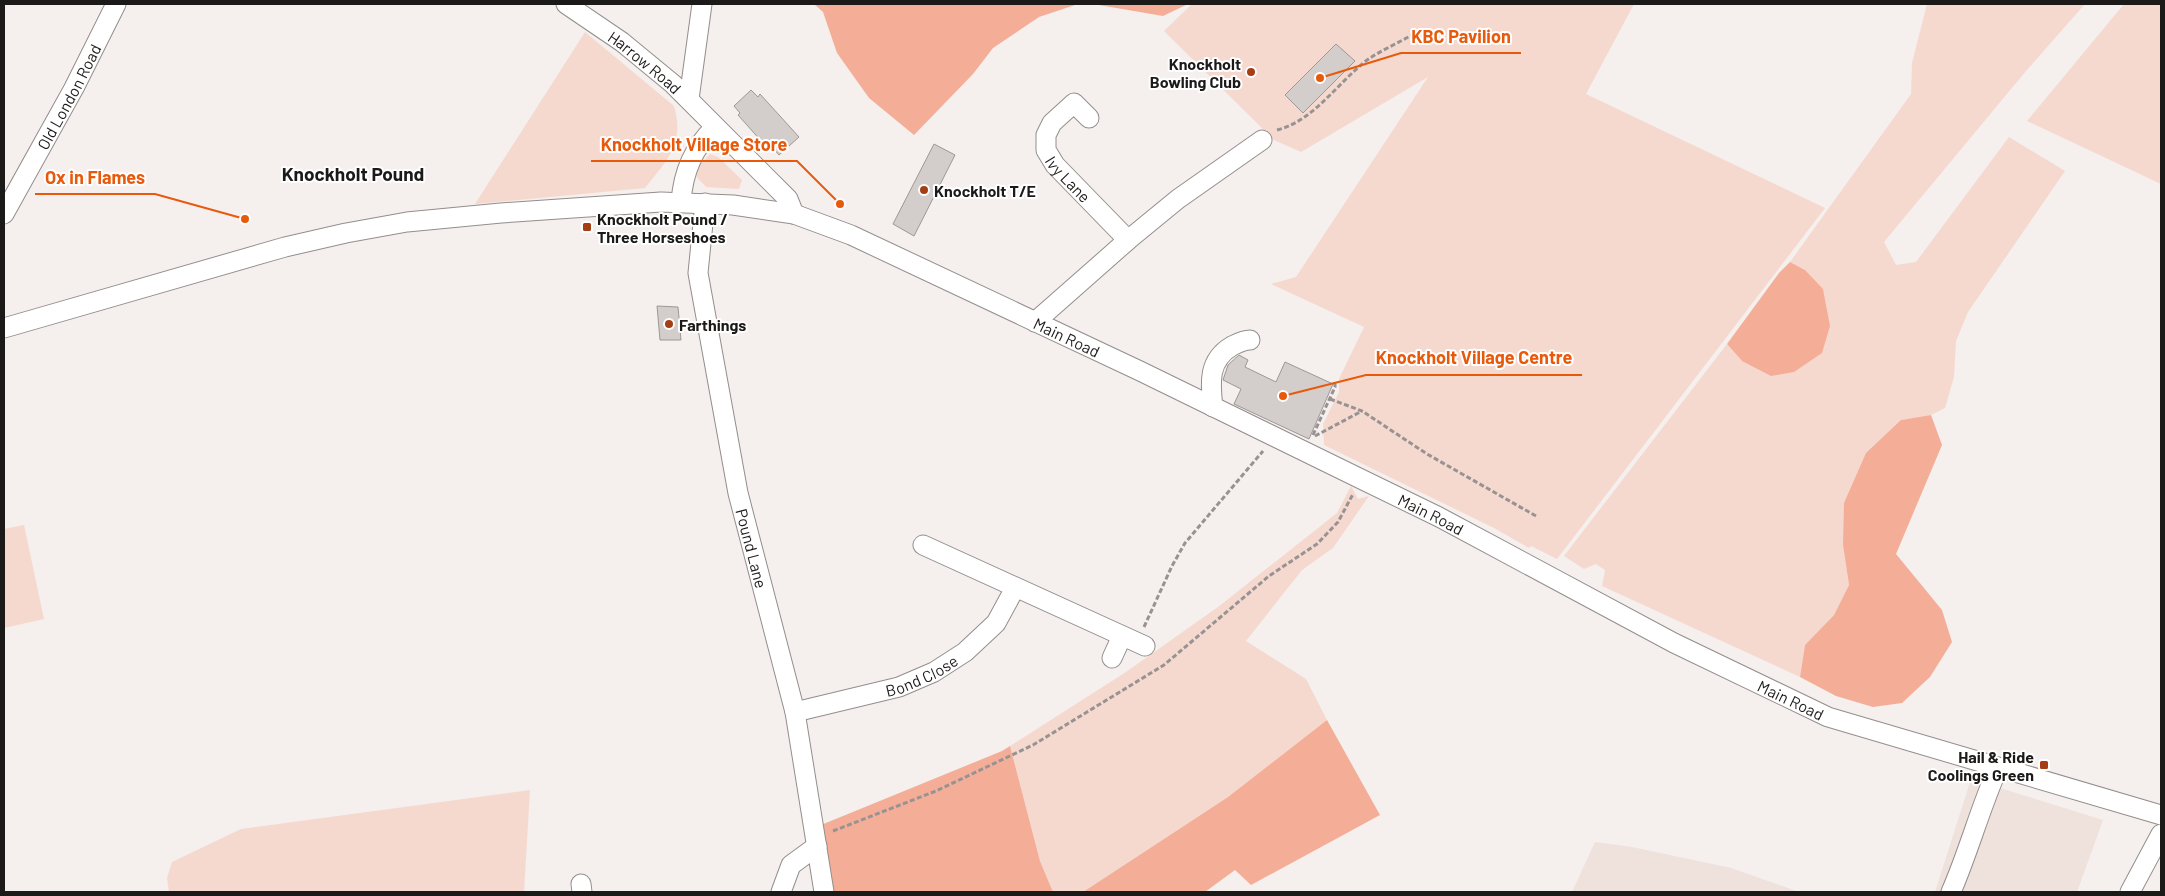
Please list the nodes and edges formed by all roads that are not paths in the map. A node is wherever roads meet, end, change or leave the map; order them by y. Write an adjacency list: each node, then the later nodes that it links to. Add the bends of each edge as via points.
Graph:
1 (116, 4): 10 (street, Old London Road)
2 (566, 4): 4 (street, Harrow Road, via 639,55)
3 (702, 4): 4 (street)
4 (689, 99): 6 (street, Harrow Road)
5 (1089, 118): 12 (street, Ivy Lane, via 1074,103 1052,123 1046,135 1046,150 1056,165)
6 (715, 127): 8 (street, via 700,142 688,164); 11 (street, Harrow Road, via 788,199)
7 (1262, 140): 12 (street, via 1178,199)
8 (681, 202): 9 (street, Main Road); 14 (street, Main Road, via 501,213 377,227 256,255 102,302)
9 (705, 203): 11 (street, Main Road); 20 (street, Pound Lane, via 698,273 738,493)
10 (4, 214)
11 (794, 214): 13 (street, Main Road, via 851,235)
12 (1128, 240): 13 (street)
13 (1035, 322): 16 (street, Main Road)
14 (4, 327)
15 (1250, 340): 16 (street, via 1243,340 1226,350 1211,369)
16 (1213, 407): 21 (street, Main Road, via 1439,517 1674,643 1828,718)
17 (934, 545): 18 (street)
18 (1015, 588): 19 (street, via 1135,642); 20 (street, Bond Close, via 996,623 965,652 934,672 899,687)
19 (1112, 658)
20 (795, 712): 24 (street, Pound Lane)
21 (1998, 768): 22 (street, Main Road); 27 (street)
22 (2161, 816)
23 (2161, 834): 28 (street)
24 (816, 841): 25 (street, via 791,865); 26 (street, Pound Lane)
25 (781, 892)
26 (824, 892)
27 (1951, 892)
28 (2130, 892)

